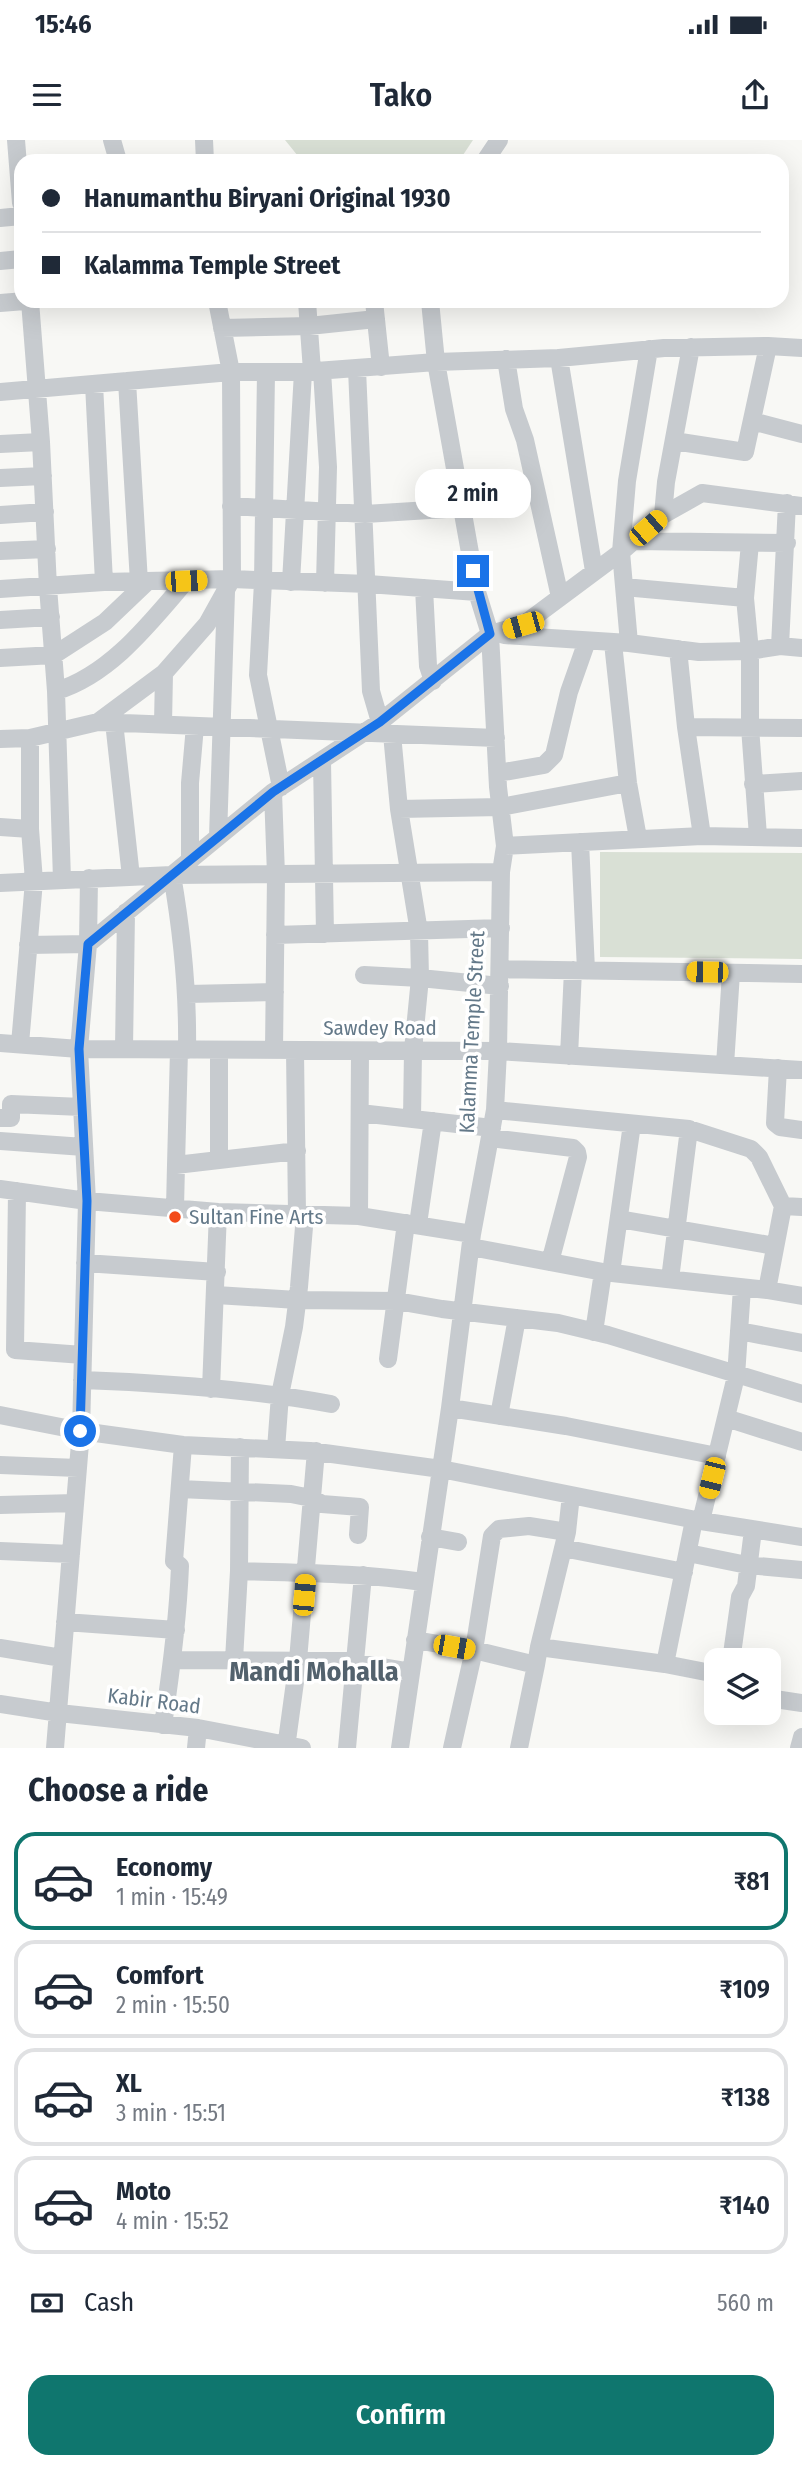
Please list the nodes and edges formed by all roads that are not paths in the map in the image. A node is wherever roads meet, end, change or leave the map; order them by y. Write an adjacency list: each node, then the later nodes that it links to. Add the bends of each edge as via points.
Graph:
1 (29, 308): 23 (street)
2 (218, 308): 8 (street)
3 (308, 308): 7 (street)
4 (375, 308): 6 (street)
5 (431, 308): 15 (street, Kalamma Temple Street)
6 (376, 320): 7 (street); 16 (street)
7 (309, 326): 8 (street); 18 (street)
8 (222, 328): 19 (street)
9 (768, 346): 10 (street); 11 (street); 25 (street)
10 (691, 347): 12 (street); 27 (street)
11 (802, 348)
12 (649, 349): 13 (street); 44 (street, via 627,481)
13 (559, 358): 14 (street); 47 (street)
14 (506, 359): 15 (street); 61 (street)
15 (436, 362): 16 (street); 34 (street, Kalamma Temple Street)
16 (381, 366): 17 (street)
17 (357, 369): 18 (street); 40 (street)
18 (312, 371): 20 (street); 36 (street); 38 (street, via 328,467)
19 (230, 372): 20 (street); 21 (street); 33 (street)
20 (266, 372): 35 (street)
21 (127, 381): 22 (street); 50 (street)
22 (94, 384): 23 (street); 49 (street)
23 (38, 388): 24 (street); 28 (street)
24 (0, 392)
25 (752, 421): 26 (street); 27 (street, via 745,452)
26 (802, 434)
27 (674, 441): 41 (street)
28 (41, 442): 29 (street); 30 (street)
29 (0, 444)
30 (43, 476): 31 (street); 37 (street)
31 (0, 478)
32 (794, 505): 41 (street, via 702,493); 43 (street)
33 (231, 506): 35 (street); 55 (street)
34 (462, 508): 40 (street); 60 (street, Kalamma Temple Street)
35 (263, 509): 36 (street); 51 (street)
36 (296, 511): 38 (street); 52 (street)
37 (45, 512): 39 (street); 45 (street)
38 (327, 513): 40 (street); 53 (street)
39 (0, 514)
40 (365, 514): 54 (street)
41 (663, 515): 44 (street)
42 (750, 543): 43 (street); 44 (street); 62 (street)
43 (786, 544): 68 (street)
44 (627, 546): 47 (street); 57 (street)
45 (47, 549): 46 (street); 56 (street)
46 (0, 551)
47 (594, 572): 61 (street)
48 (186, 581): 50 (street); 55 (street); 76 (street, via 111,660 75,686)
49 (104, 582): 50 (street); 56 (street)
50 (143, 582): 72 (street, via 105,622)
51 (263, 582): 52 (street); 55 (street); 85 (street, via 258,675)
52 (290, 582): 53 (street)
53 (325, 583): 54 (street)
54 (368, 584): 58 (street); 83 (street, via 371,691)
55 (229, 585): 74 (street, via 207,624); 80 (street)
56 (48, 587): 59 (street); 63 (street)
57 (624, 587): 62 (street); 67 (street)
58 (424, 588): 60 (street); 75 (street, via 428,666)
59 (0, 589)
60 (477, 592): 65 (street, Kalamma Temple Street)
61 (560, 597): 65 (street, via 523,625)
62 (745, 598): 71 (street)
63 (51, 617): 64 (street); 72 (street)
64 (0, 620)
65 (490, 634): 66 (street); 75 (street); 89 (street, Kalamma Temple Street)
66 (587, 641): 67 (street); 92 (street, via 550,761)
67 (621, 643): 70 (street); 94 (street)
68 (780, 646): 69 (street); 71 (street)
69 (802, 648)
70 (678, 649): 71 (street); 81 (street)
71 (750, 651): 82 (street)
72 (54, 655): 73 (street); 76 (street)
73 (0, 658)
74 (164, 673): 77 (street); 78 (street)
75 (433, 681): 83 (street)
76 (56, 691): 86 (street)
77 (106, 722): 78 (street); 86 (street); 114 (street)
78 (163, 724): 79 (street)
79 (195, 726): 80 (street); 108 (street)
80 (223, 727): 85 (street); 103 (street)
81 (686, 727): 82 (street); 101 (street)
82 (750, 727): 84 (street); 95 (street)
83 (386, 728): 87 (street); 89 (street); 98 (street)
84 (802, 728)
85 (269, 729): 87 (street); 96 (street)
86 (58, 733): 88 (street); 116 (street)
87 (365, 733): 91 (street)
88 (30, 738): 90 (street); 100 (street)
89 (496, 738): 92 (street, Kalamma Temple Street)
90 (0, 739)
91 (322, 761): 96 (street); 111 (street)
92 (498, 773): 97 (street, Kalamma Temple Street)
93 (802, 781): 95 (street)
94 (628, 783): 97 (street); 104 (street)
95 (753, 784): 102 (street)
96 (277, 789): 103 (street); 113 (street)
97 (501, 807): 98 (street); 107 (street, Kalamma Temple Street)
98 (399, 809): 110 (street)
99 (0, 827): 100 (street)
100 (30, 829): 117 (street)
101 (702, 836): 102 (street); 104 (street)
102 (758, 836): 105 (street)
103 (218, 837): 108 (street)
104 (638, 838): 106 (street)
105 (802, 838)
106 (580, 842): 107 (street); 126 (street)
107 (505, 846): 109 (street, Kalamma Temple Street)
108 (191, 859): 112 (street)
109 (501, 872): 110 (street); 120 (street, Kalamma Temple Street)
110 (411, 873): 111 (street); 121 (street)
111 (324, 874): 113 (street); 122 (street)
112 (172, 875): 113 (street); 114 (street); 119 (street); 133 (street)
113 (276, 875): 123 (street)
114 (131, 877): 115 (street)
115 (89, 878): 116 (street); 124 (street)
116 (62, 880): 117 (street)
117 (34, 881): 118 (street); 125 (street)
118 (0, 883)
119 (126, 912): 124 (street); 137 (street)
120 (501, 928): 121 (street); 131 (street, Kalamma Temple Street)
121 (419, 932): 122 (street); 130 (street)
122 (325, 934): 123 (street)
123 (275, 935): 132 (street)
124 (88, 944): 125 (street); 136 (street)
125 (28, 945): 135 (street)
126 (580, 970): 127 (street); 131 (street); 145 (street)
127 (731, 973): 128 (street); 146 (street)
128 (802, 974)
129 (364, 975): 130 (street)
130 (420, 978): 131 (street); 142 (street)
131 (500, 978): 144 (street, Kalamma Temple Street)
132 (275, 992): 133 (street); 140 (street)
133 (187, 994): 138 (street)
134 (0, 1043): 135 (street, Sawdey Road)
135 (20, 1044): 136 (street, Sawdey Road)
136 (79, 1049): 137 (street, Sawdey Road); 149 (street)
137 (124, 1049): 138 (street, Sawdey Road)
138 (183, 1050): 139 (street, Sawdey Road); 162 (street)
139 (219, 1050): 140 (street, Sawdey Road); 161 (street)
140 (274, 1050): 141 (street, Sawdey Road)
141 (295, 1050): 143 (street, Sawdey Road); 160 (street)
142 (413, 1050): 143 (street, Sawdey Road); 144 (street, Sawdey Road); 152 (street)
143 (360, 1051): 150 (street)
144 (498, 1051): 145 (street, Sawdey Road); 155 (street, Kalamma Temple Street)
145 (569, 1056): 146 (street, Sawdey Road)
146 (725, 1065): 147 (street, Sawdey Road)
147 (778, 1068): 148 (street, Sawdey Road); 157 (street, via 775,1122)
148 (802, 1070)
149 (82, 1107): 151 (street, via 11,1104 11,1118); 159 (street)
150 (360, 1113): 152 (street); 170 (street)
151 (0, 1118)
152 (412, 1119): 153 (street)
153 (433, 1121): 155 (street); 172 (street)
154 (632, 1124): 155 (street); 156 (street); 171 (street)
155 (492, 1125): 174 (street, Kalamma Temple Street); 176 (street, via 577,1152)
156 (689, 1129): 165 (street, via 751,1149); 173 (street)
157 (802, 1130)
158 (0, 1141): 159 (street)
159 (84, 1147): 164 (street)
160 (296, 1150): 161 (street); 169 (street)
161 (219, 1160): 162 (street)
162 (176, 1165): 166 (street)
163 (9, 1190): 164 (street); 192 (street, via 15,1350)
164 (87, 1201): 166 (street); 177 (street)
165 (783, 1206): 167 (street); 175 (street)
166 (175, 1208): 168 (street)
167 (802, 1208)
168 (218, 1212): 169 (street); 178 (street)
169 (301, 1215): 170 (street); 185 (street, via 303,1256)
170 (359, 1216): 172 (street)
171 (619, 1219): 173 (street); 179 (street)
172 (412, 1224): 174 (street); 186 (street)
173 (675, 1228): 175 (street); 180 (street)
174 (471, 1240): 176 (street); 187 (street, Kalamma Temple Street)
175 (775, 1246): 182 (street)
176 (550, 1262): 179 (street)
177 (85, 1263): 178 (street); 192 (street)
178 (217, 1272): 183 (street)
179 (607, 1273): 180 (street); 190 (street)
180 (670, 1279): 181 (street)
181 (742, 1288): 182 (street); 189 (street)
182 (767, 1290): 184 (street)
183 (216, 1295): 185 (street); 196 (street)
184 (802, 1296)
185 (296, 1300): 186 (street); 197 (street)
186 (397, 1301): 187 (street); 193 (street)
187 (462, 1311): 188 (street); 200 (street, Kalamma Temple Street)
188 (517, 1318): 190 (street); 202 (street)
189 (739, 1331): 191 (street); 194 (street)
190 (594, 1332): 194 (street)
191 (802, 1343)
192 (83, 1355): 195 (street)
193 (388, 1359)
194 (736, 1376): 198 (street); 203 (street)
195 (82, 1380): 196 (street); 204 (street)
196 (211, 1388): 197 (street)
197 (280, 1395): 199 (street); 208 (street)
198 (802, 1395)
199 (331, 1404)
200 (450, 1408): 202 (street); 213 (street, Kalamma Temple Street)
201 (0, 1415): 204 (street)
202 (499, 1416): 210 (street)
203 (726, 1418): 205 (street); 210 (street)
204 (80, 1431): 206 (street); 212 (street)
205 (802, 1442)
206 (183, 1445): 207 (street); 214 (street)
207 (240, 1447): 208 (street); 215 (street)
208 (276, 1449): 209 (street)
209 (316, 1451): 213 (street); 217 (street)
210 (717, 1456): 220 (street)
211 (0, 1465): 212 (street)
212 (78, 1468): 218 (street)
213 (440, 1469): 216 (street); 223 (street, Kalamma Temple Street)
214 (180, 1489): 215 (street); 238 (street, via 174,1561 180,1566)
215 (240, 1491): 217 (street); 232 (street)
216 (571, 1495): 220 (street); 225 (street)
217 (311, 1498): 222 (street, via 322,1504 360,1507); 234 (street)
218 (75, 1503): 219 (street); 229 (street)
219 (0, 1505)
220 (698, 1521): 221 (street); 228 (street)
221 (753, 1530): 224 (street); 230 (street)
222 (358, 1535)
223 (430, 1537): 226 (street); 236 (street, Kalamma Temple Street)
224 (802, 1538)
225 (565, 1540): 233 (street); 242 (street, via 529,1527 495,1532); 243 (street)
226 (458, 1542)
227 (0, 1551): 229 (street)
228 (688, 1553): 230 (street); 233 (street)
229 (71, 1554): 237 (street)
230 (747, 1565): 231 (street); 241 (street)
231 (802, 1570)
232 (239, 1571): 234 (street); 246 (street)
233 (684, 1572): 249 (street)
234 (306, 1573): 235 (street); 247 (street)
235 (363, 1575): 236 (street); 248 (street)
236 (423, 1582): 239 (street, Kalamma Temple Street)
237 (65, 1622): 238 (street); 244 (street)
238 (176, 1630): 245 (street)
239 (415, 1640): 242 (street); 250 (street, Kalamma Temple Street)
240 (0, 1648): 244 (street)
241 (733, 1648)
242 (474, 1650): 243 (street); 264 (street)
243 (537, 1656): 249 (street); 265 (street)
244 (62, 1658): 255 (street)
245 (173, 1660): 246 (street); 256 (street)
246 (234, 1660): 247 (street)
247 (298, 1660): 248 (street); 259 (street)
248 (356, 1663): 250 (street); 262 (street)
249 (665, 1664): 251 (street)
250 (411, 1672): 263 (street, Kalamma Temple Street)
251 (704, 1672)
252 (781, 1700): 253 (street)
253 (802, 1703)
254 (0, 1704): 255 (street, Kabir Road)
255 (59, 1713): 256 (street, Kabir Road); 260 (street)
256 (163, 1725): 257 (street, Kabir Road)
257 (198, 1728): 259 (street, Kabir Road); 261 (street)
258 (802, 1737): 266 (street)
259 (292, 1747)
260 (55, 1748)
261 (197, 1748)
262 (347, 1748)
263 (400, 1748)
264 (453, 1748)
265 (519, 1748)
266 (799, 1748)

